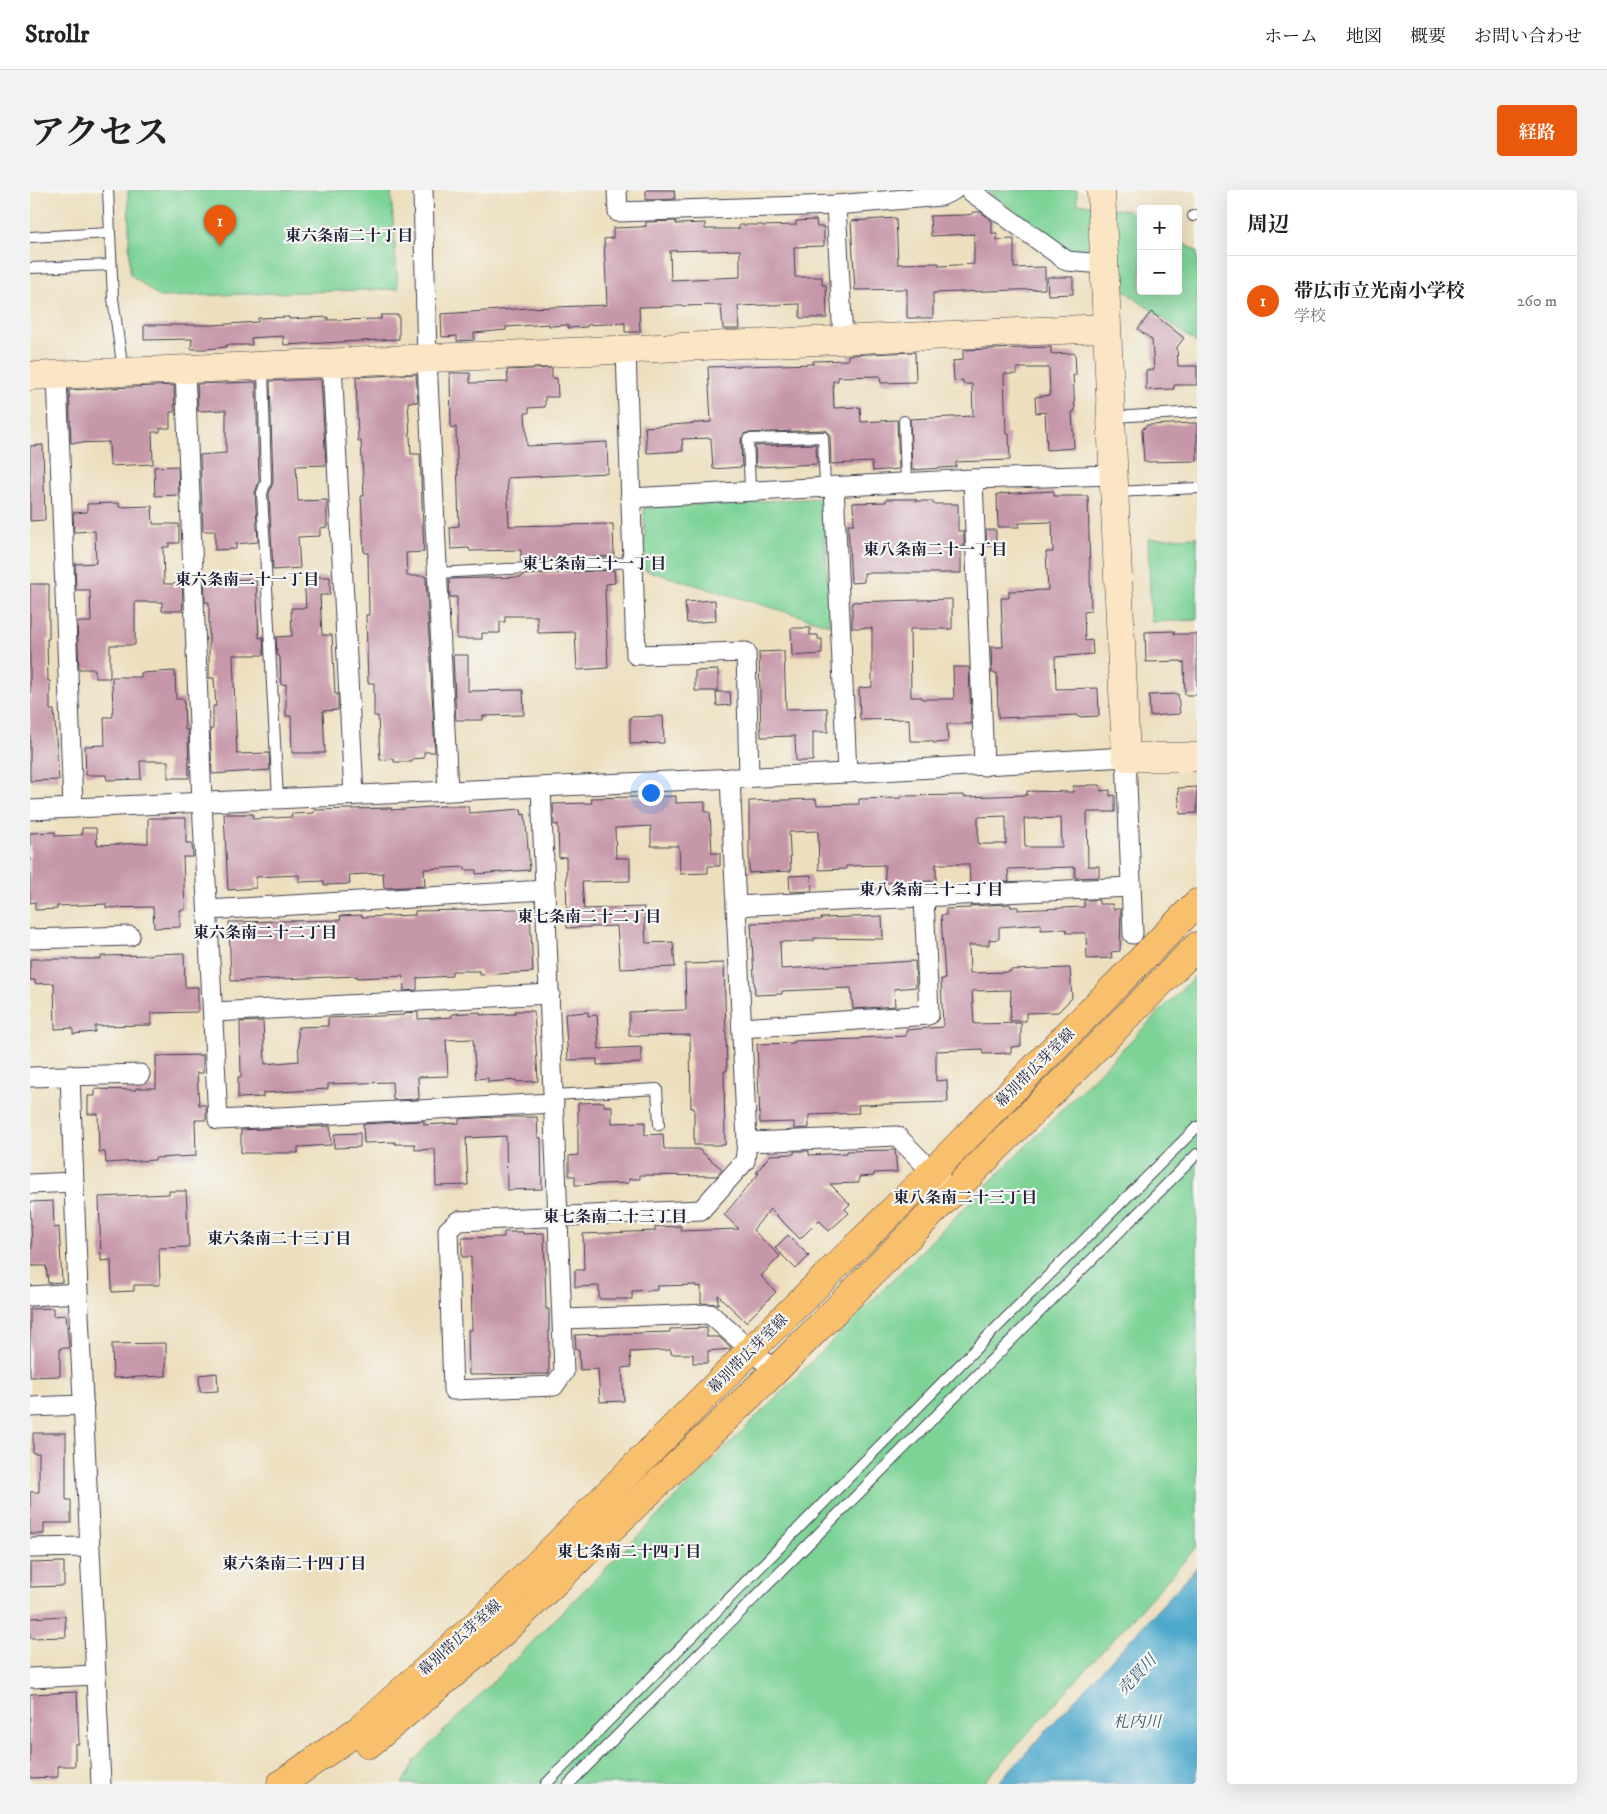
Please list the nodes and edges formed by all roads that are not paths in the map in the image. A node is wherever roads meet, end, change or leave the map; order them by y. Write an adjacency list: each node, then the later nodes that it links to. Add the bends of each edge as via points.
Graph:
1 (108, 190): 8 (lane)
2 (423, 190): 16 (street)
3 (617, 190): 7 (street, via 618,212)
4 (954, 190): 7 (street, via 941,196)
5 (969, 190): 10 (street, via 1067,261)
6 (1101, 190): 10 (street)
7 (836, 204): 14 (street)
8 (110, 233): 9 (lane); 11 (lane)
9 (30, 237)
10 (1103, 264): 13 (street)
11 (111, 265): 12 (lane); 20 (lane)
12 (30, 268)
13 (1106, 328): 14 (street); 24 (street)
14 (843, 341): 15 (street)
15 (626, 351): 16 (street); 32 (street)
16 (427, 360): 17 (street); 34 (street)
17 (332, 364): 18 (street); 43 (street)
18 (263, 367): 19 (street); 44 (lane, via 266,482 262,493)
19 (185, 370): 20 (street); 45 (street)
20 (124, 373): 21 (street)
21 (57, 375): 22 (street); 46 (street)
22 (30, 376)
23 (1197, 412): 24 (lane)
24 (1110, 417): 28 (street)
25 (904, 421): 27 (lane)
26 (973, 479): 27 (street); 28 (street); 37 (street)
27 (906, 482): 29 (street)
28 (1113, 484): 30 (lane); 35 (street)
29 (829, 486): 31 (street); 31 (lane, via 823,437 748,439); 38 (street)
30 (1197, 488)
31 (750, 490): 32 (street)
32 (630, 498): 33 (street)
33 (633, 562): 34 (lane); 39 (street, via 636,655 746,652)
34 (438, 573): 42 (street)
35 (1126, 757): 36 (street); 37 (street); 48 (street)
36 (1197, 757)
37 (984, 766): 38 (street)
38 (847, 773): 39 (street)
39 (749, 777): 40 (street)
40 (730, 778): 41 (street); 52 (street)
41 (541, 788): 42 (street); 49 (street)
42 (448, 790): 43 (street)
43 (354, 794): 44 (street)
44 (278, 799): 45 (street)
45 (202, 802): 46 (street); 53 (street)
46 (73, 808): 47 (street)
47 (30, 810)
48 (1130, 887): 50 (street); 54 (street)
49 (546, 890): 53 (street); 58 (street)
50 (924, 897): 52 (street); 60 (street, via 929,1015)
51 (1197, 904): 69 (main road, 幕別帯広芽室線)
52 (736, 906): 60 (street)
53 (208, 910): 59 (street)
54 (1133, 934)
55 (130, 936): 56 (street)
56 (30, 939)
57 (1197, 946): 72 (main road, 幕別帯広芽室線)
58 (550, 994): 59 (street); 64 (street)
59 (214, 1012): 64 (street, via 218,1120)
60 (742, 1028): 67 (street)
61 (140, 1074): 62 (street)
62 (70, 1075): 63 (street); 70 (street)
63 (30, 1077)
64 (554, 1098): 65 (lane, via 657,1089); 73 (street)
65 (659, 1125)
66 (1197, 1127): 88 (lane)
67 (747, 1142): 69 (street, via 897,1136); 73 (street, via 745,1161 701,1210)
68 (1197, 1154): 89 (lane)
69 (933, 1172): 72 (street); 77 (main road, 幕別帯広芽室線)
70 (74, 1182): 71 (street); 74 (street)
71 (30, 1184)
72 (951, 1192): 78 (main road, 幕別帯広芽室線)
73 (558, 1217): 76 (street); 76 (street, via 458,1221 448,1230 453,1390 554,1386 564,1372)
74 (78, 1293): 75 (street); 79 (street)
75 (30, 1296)
76 (563, 1319): 77 (street, via 710,1314)
77 (751, 1350): 78 (street); 86 (main road, 幕別帯広芽室線, via 490,1612 360,1729)
78 (775, 1371): 87 (main road, 幕別帯広芽室線, via 502,1633 374,1741)
79 (84, 1405): 80 (street); 81 (street)
80 (30, 1407)
81 (89, 1547): 82 (street); 83 (street)
82 (30, 1548)
83 (96, 1675): 84 (street); 85 (street)
84 (30, 1678)
85 (101, 1784)
86 (281, 1784)
87 (312, 1784)
88 (546, 1784)
89 (568, 1784)

